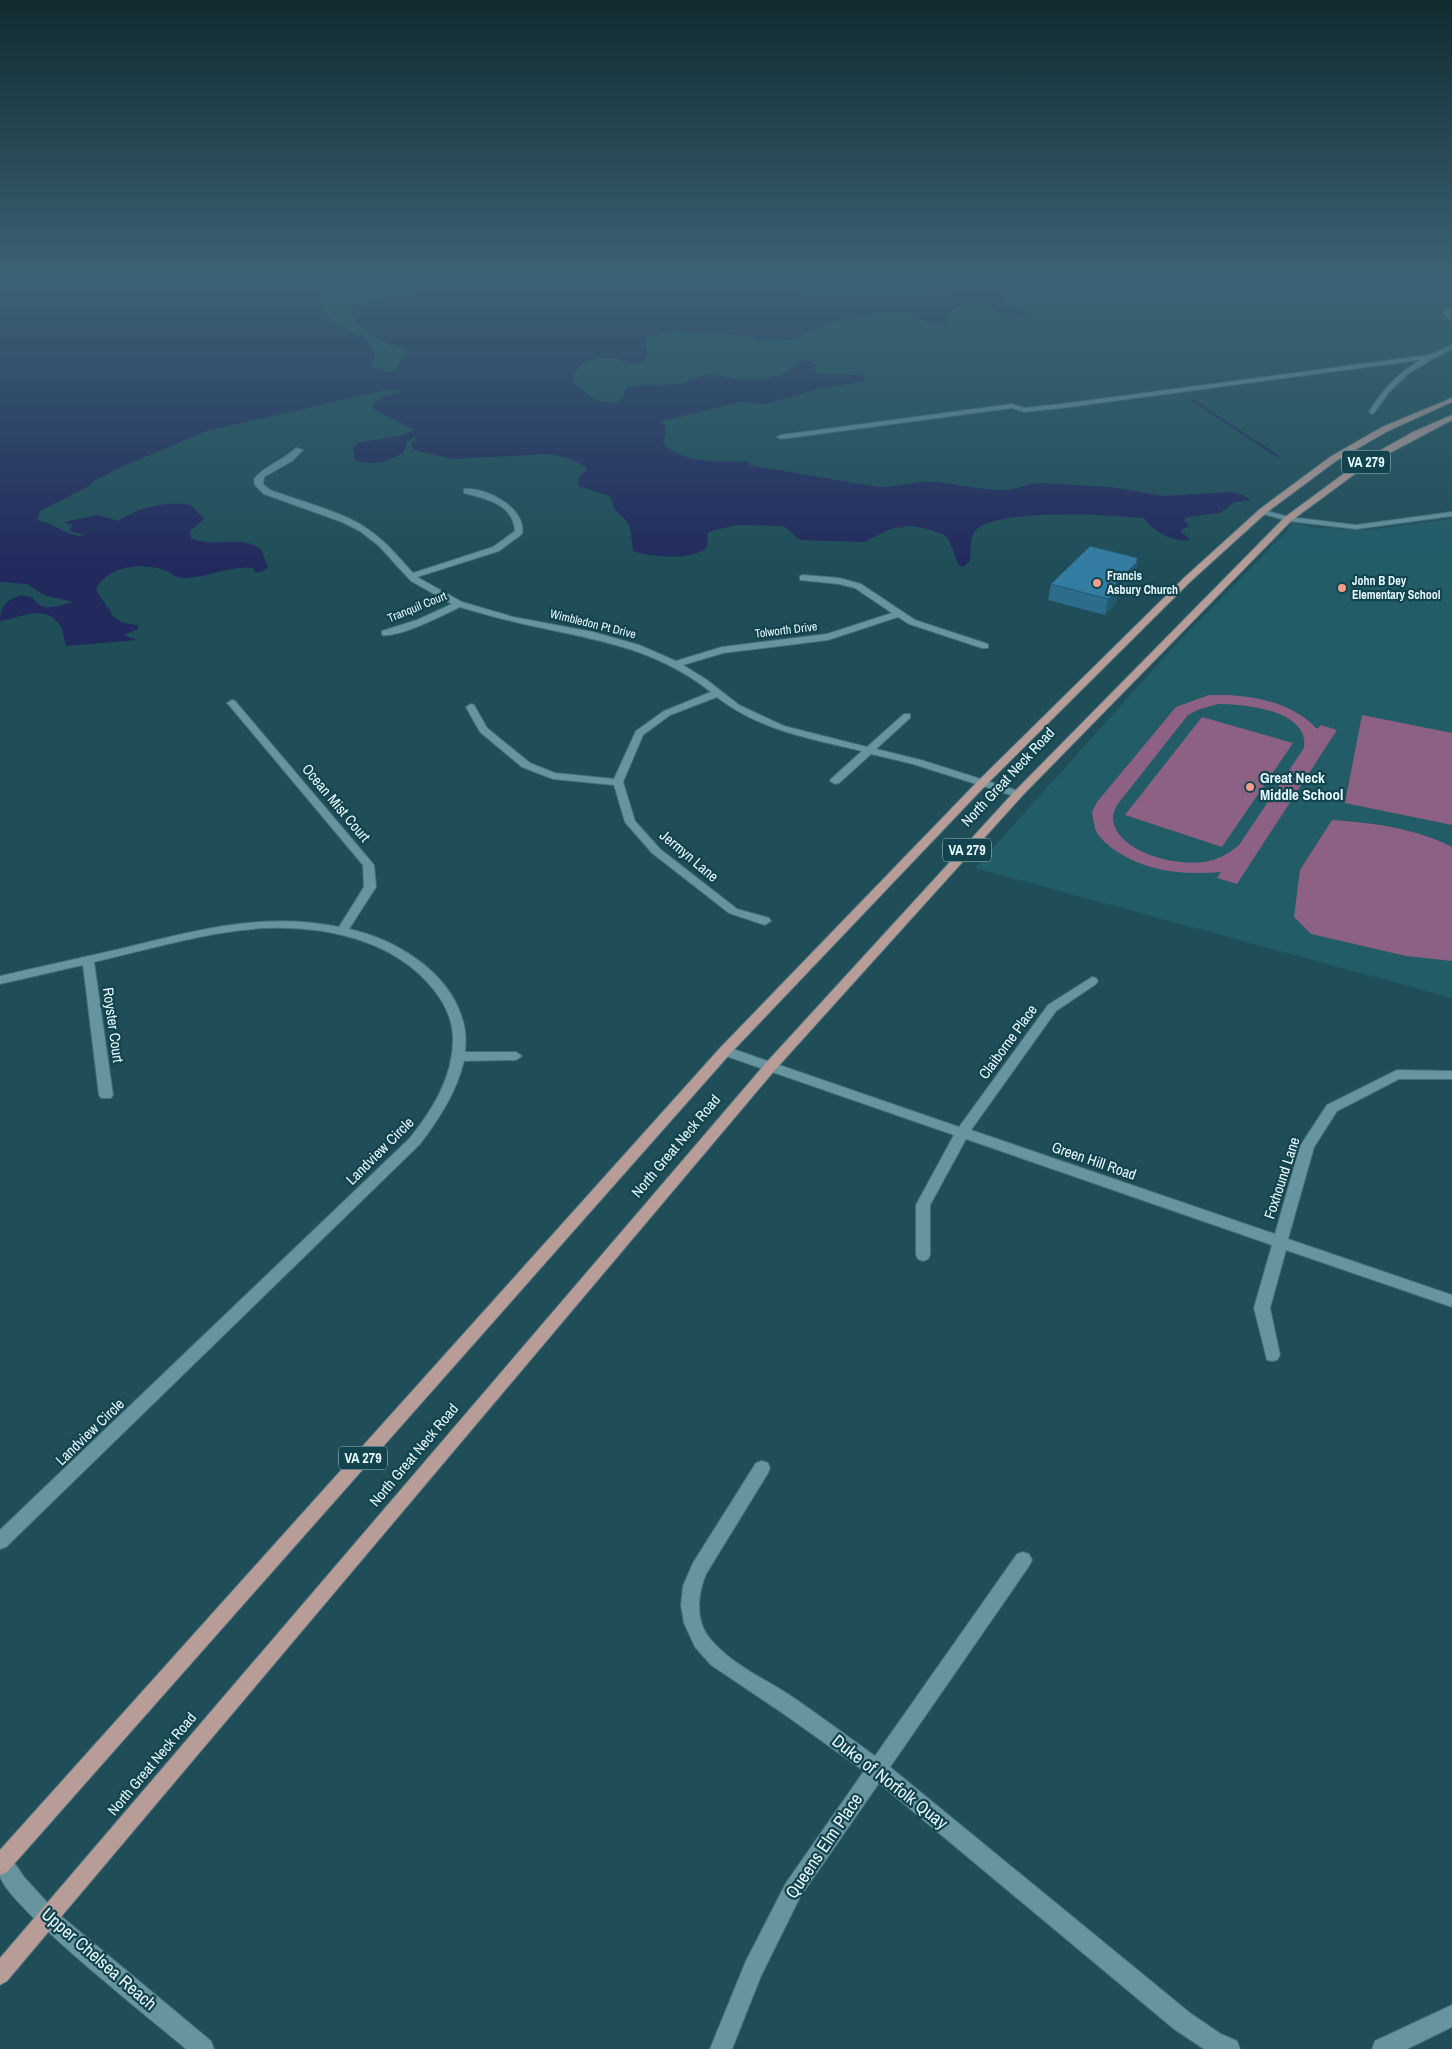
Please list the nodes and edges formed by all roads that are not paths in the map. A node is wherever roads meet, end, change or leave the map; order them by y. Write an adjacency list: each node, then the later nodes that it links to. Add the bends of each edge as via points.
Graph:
1 (1298, 375): 6 (street, via 1062,406 1024,410 1012,406)
2 (1404, 375): 4 (street, via 1385,390)
3 (1452, 400): 9 (main road, North Great Neck Road / VA 279, via 1385,429 1333,459)
4 (1372, 412)
5 (1452, 417): 11 (main road, North Great Neck Road / VA 279, via 1364,463)
6 (781, 437)
7 (299, 450): 12 (street, Wimbledon Pt Drive, via 261,475 259,485 268,492 363,529)
8 (467, 491): 12 (street, via 490,498 508,509 518,520 519,532 496,549)
9 (1263, 511): 11 (street); 26 (main road, North Great Neck Road / VA 279, via 1188,579)
10 (1452, 514): 11 (street, via 1356,527)
11 (1288, 519): 27 (main road, North Great Neck Road / VA 279)
12 (412, 576): 14 (street, Wimbledon Pt Drive)
13 (803, 578): 15 (street, via 858,586)
14 (459, 604): 16 (street, Tranquil Court, via 420,622); 18 (street, Wimbledon Pt Drive, via 616,641)
15 (897, 614): 17 (street, via 931,630); 18 (street, Tolworth Drive, via 828,637 722,650)
16 (385, 633)
17 (985, 646)
18 (676, 664): 19 (street, Wimbledon Pt Drive)
19 (718, 694): 23 (street, Wimbledon Pt Drive, via 746,713 781,728); 25 (street, via 667,713 639,733)
20 (232, 703): 29 (street, Ocean Mist Court, via 368,864 370,886)
21 (471, 707): 25 (street, via 483,730 526,765 553,776)
22 (907, 716): 23 (street)
23 (869, 750): 24 (street); 26 (street, Wimbledon Pt Drive)
24 (835, 781)
25 (618, 782): 28 (street, Jermyn Lane, via 630,822 656,851 733,911)
26 (982, 783): 27 (street, Wimbledon Pt Drive); 33 (main road, North Great Neck Road / VA 279)
27 (1018, 794): 36 (main road, North Great Neck Road / VA 279)
28 (765, 922)
29 (342, 931): 30 (street, Landview Circle, via 287,924 235,927); 35 (street, Landview Circle, via 385,945 407,958 437,985 452,1007 457,1023)
30 (88, 960): 31 (street, Landview Circle); 38 (street, Royster Court)
31 (0, 980)
32 (1092, 981): 39 (street, Claiborne Place, via 1052,1008)
33 (725, 1051): 36 (street, Green Hill Road); 48 (main road, North Great Neck Road / VA 279)
34 (516, 1056): 35 (street)
35 (458, 1057): 45 (street, Landview Circle, via 445,1100 415,1141)
36 (770, 1066): 39 (street, Green Hill Road); 49 (main road, North Great Neck Road / VA 279)
37 (1452, 1075): 40 (street, Foxhound Lane, via 1397,1074 1332,1108 1307,1146)
38 (106, 1095)
39 (962, 1133): 40 (street, Green Hill Road); 41 (street, Claiborne Place, via 923,1205)
40 (1279, 1242): 42 (street, Green Hill Road); 43 (street, Foxhound Lane, via 1262,1308)
41 (923, 1255)
42 (1452, 1301)
43 (1272, 1355)
44 (762, 1468): 47 (street, Duke of Norfolk Quay, via 699,1569 692,1586 693,1624 701,1641 717,1659)
45 (0, 1541)
46 (1023, 1560): 47 (street, Queens Elm Place)
47 (877, 1769): 53 (street, Queens Elm Place, via 788,1898 737,2004); 54 (street, Duke of Norfolk Quay, via 1182,2021)
48 (1, 1862): 49 (street, Upper Chelsea Reach)
49 (48, 1918): 50 (main road, North Great Neck Road / VA 279); 52 (street, Upper Chelsea Reach)
50 (0, 1974)
51 (1452, 2016): 55 (street)
52 (204, 2049)
53 (721, 2049)
54 (1229, 2049)
55 (1383, 2049)

